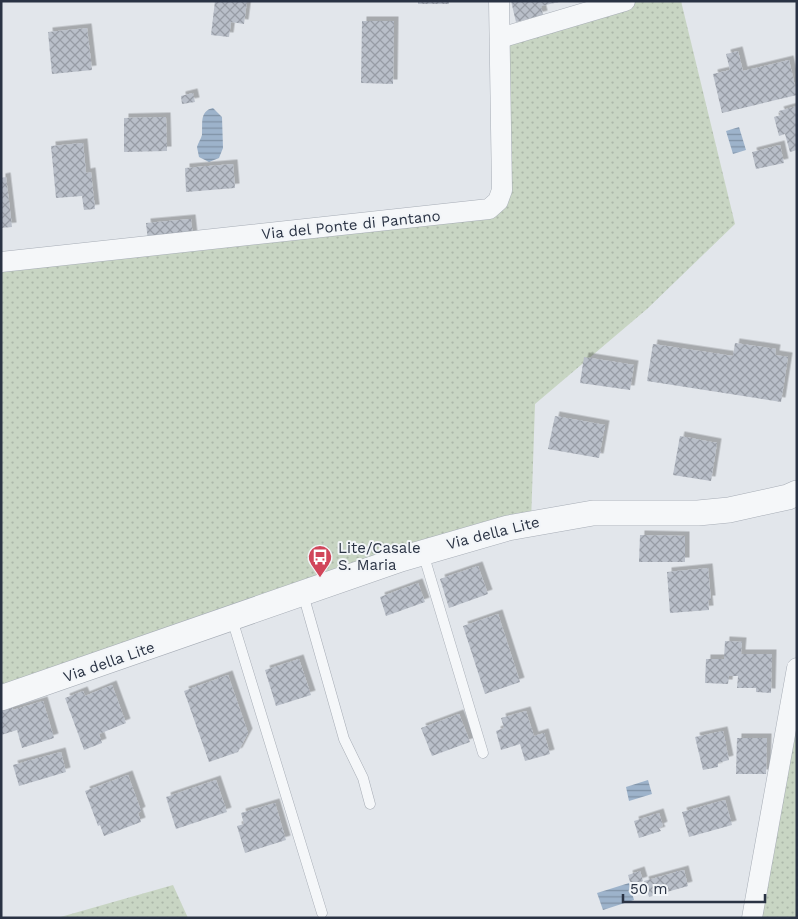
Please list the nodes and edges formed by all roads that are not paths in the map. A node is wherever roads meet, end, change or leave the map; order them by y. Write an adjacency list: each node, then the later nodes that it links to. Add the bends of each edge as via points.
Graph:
1 (499, 1): 3 (street, Via del Ponte di Pantano)
2 (625, 1): 3 (street)
3 (500, 38): 4 (street, Via del Ponte di Pantano, via 502,190 498,201 488,209)
4 (1, 262)
5 (797, 493): 6 (street, Via della Lite, via 754,506 719,511 613,512 557,518)
6 (423, 552): 7 (street, Via della Lite); 11 (lane)
7 (303, 594): 8 (street, Via della Lite); 12 (lane, via 342,732)
8 (232, 619): 10 (street, Via della Lite); 13 (lane)
9 (797, 668): 14 (street)
10 (1, 698)
11 (483, 753)
12 (370, 804)
13 (322, 913)
14 (752, 918)

